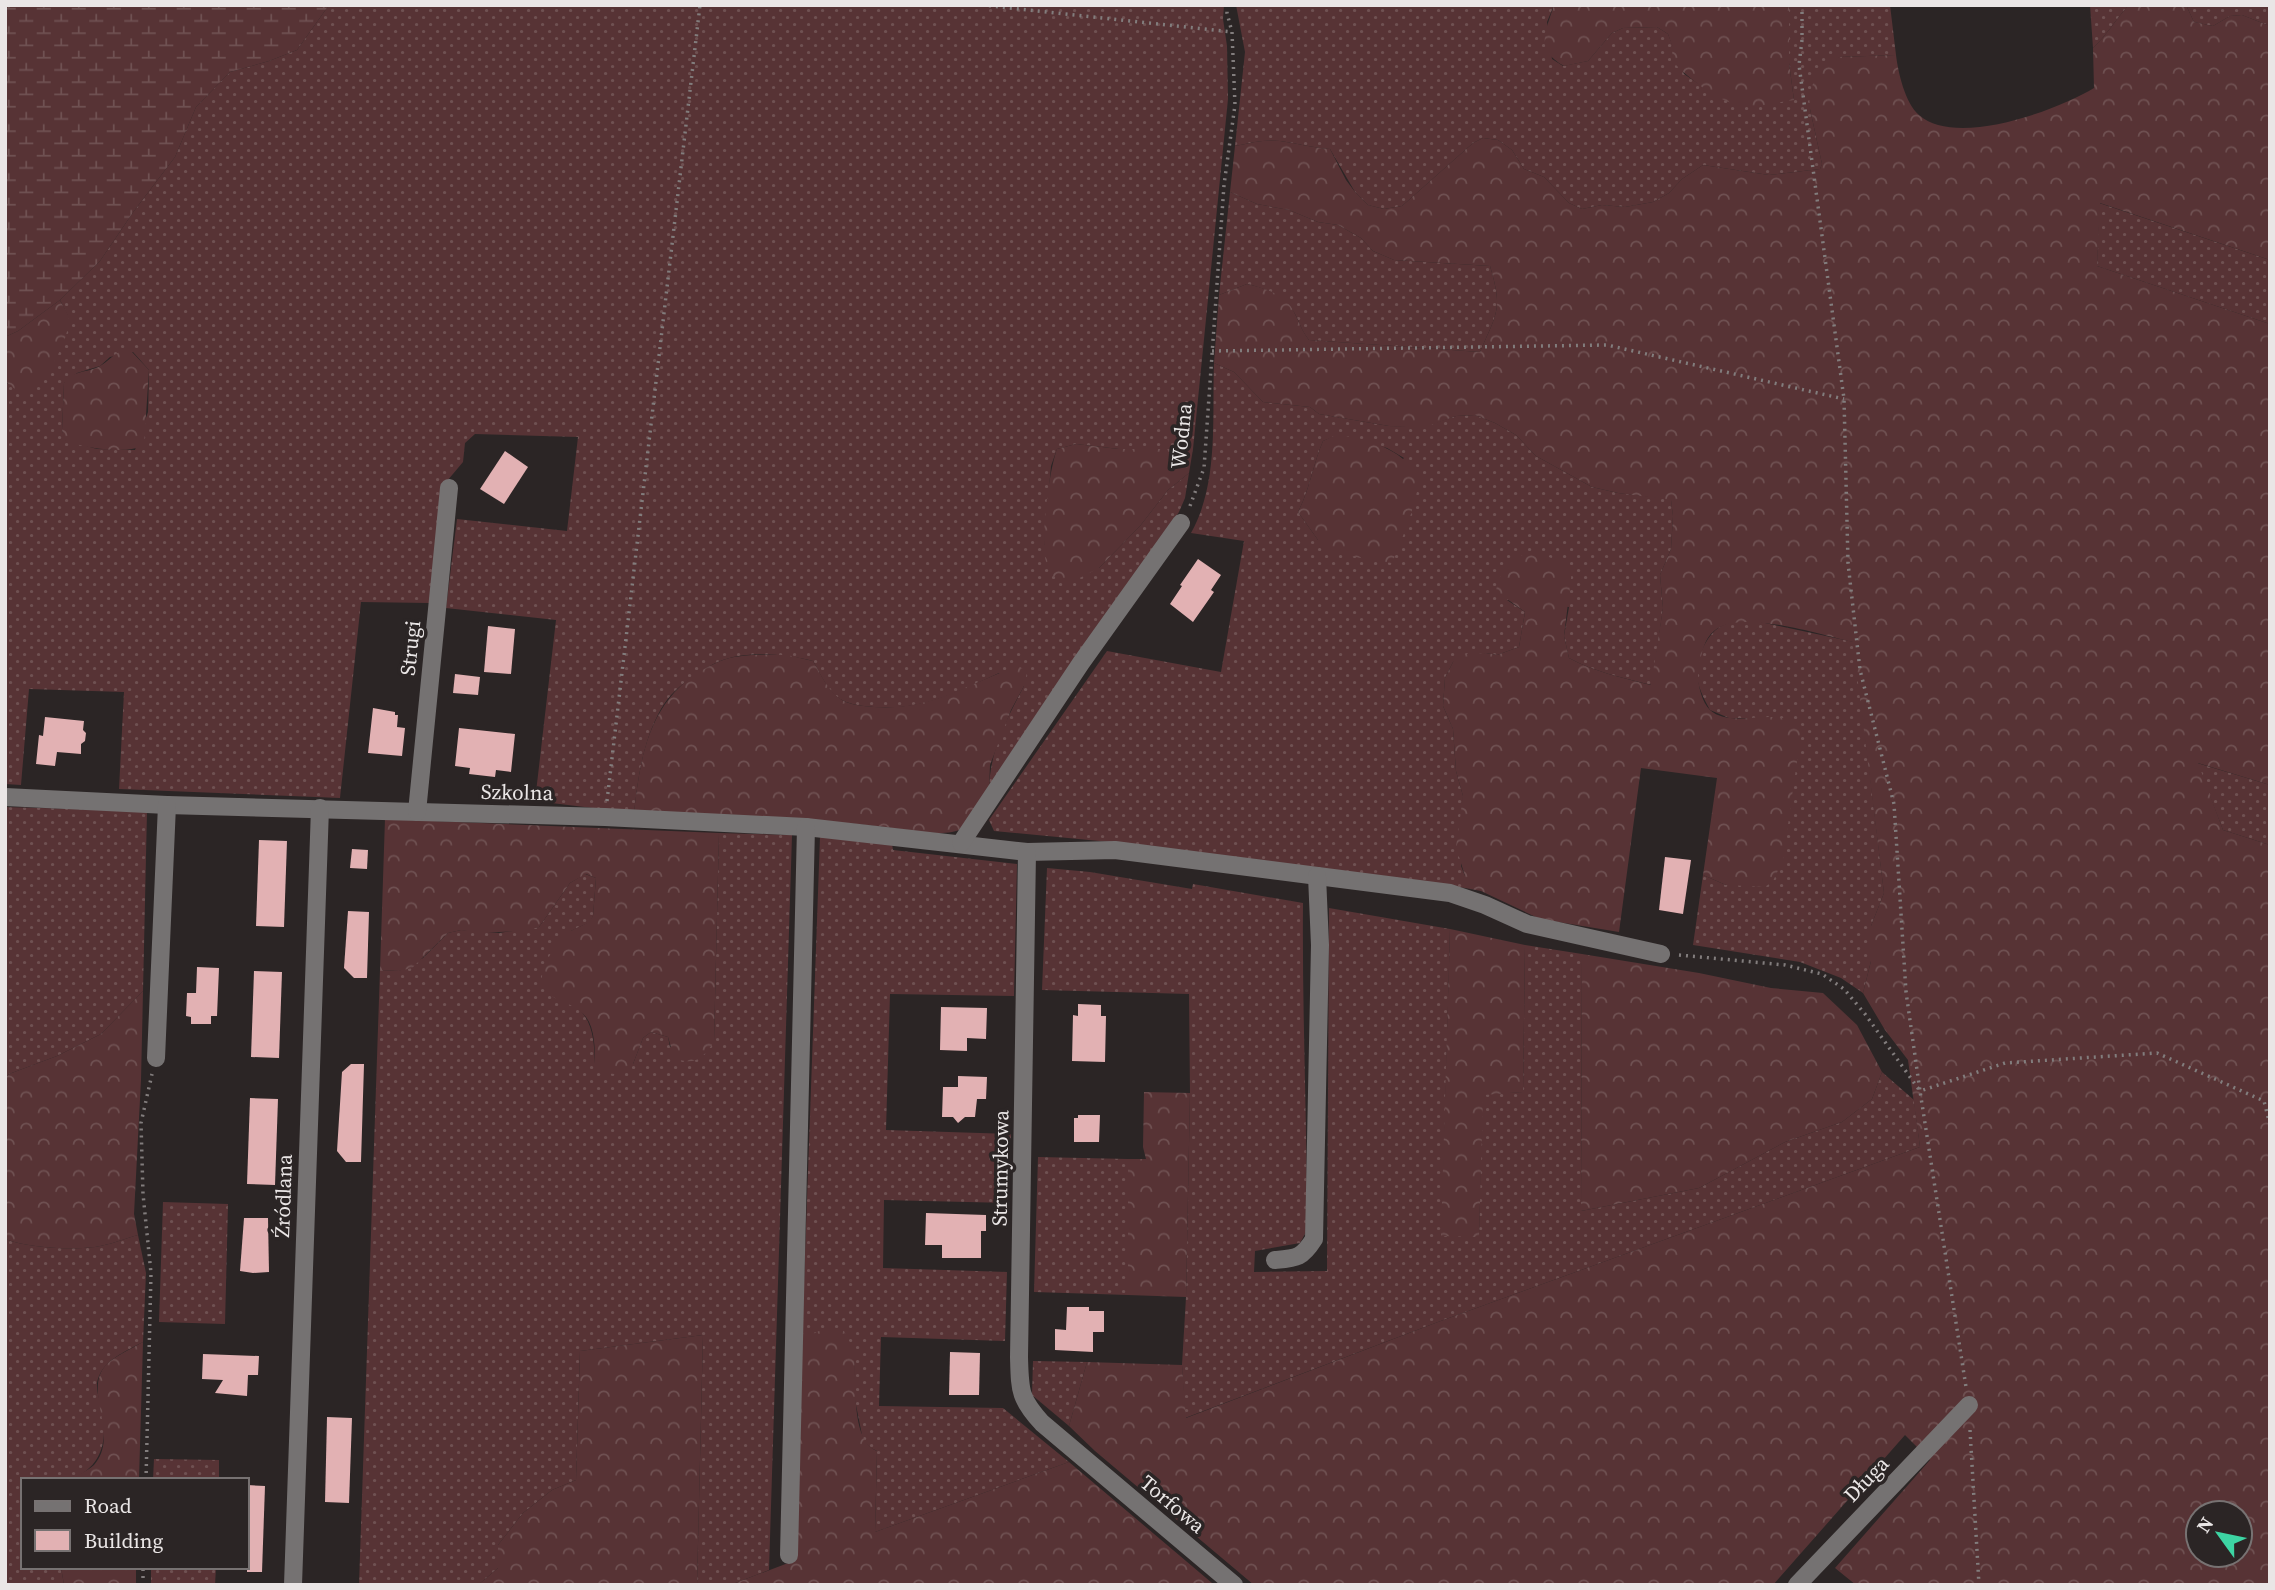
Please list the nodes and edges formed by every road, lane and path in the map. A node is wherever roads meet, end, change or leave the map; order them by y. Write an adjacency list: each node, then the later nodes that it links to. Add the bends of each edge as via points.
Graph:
1 (700, 5): 14 (path)
2 (982, 5): 5 (path)
3 (1227, 5): 5 (path, Wodna)
4 (1802, 5): 7 (path, via 1798,65)
5 (1232, 32): 6 (path, Wodna, via 1235,105 1224,185)
6 (1212, 351): 7 (path, via 1607,345); 9 (path, Wodna, via 1204,468)
7 (1844, 399): 21 (path, via 1848,563 1860,670 1894,804 1906,992)
8 (449, 488): 13 (street, Strugi)
9 (1181, 523): 16 (street)
10 (5, 797): 11 (street, Szkolna)
11 (167, 805): 12 (street, Szkolna); 20 (street)
12 (320, 808): 13 (street, Szkolna); 28 (street, Źródlana)
13 (416, 812): 14 (street, Szkolna)
14 (605, 817): 15 (street, Szkolna)
15 (806, 827): 16 (street, Szkolna); 27 (street)
16 (961, 843): 17 (street, Szkolna)
17 (1027, 852): 18 (street, Szkolna, via 1115,850); 25 (street, Strumykowa, via 1020,1384 1025,1404)
18 (1317, 876): 19 (street, Szkolna, via 1450,893 1527,924); 23 (street, via 1320,946 1314,1239 1305,1254)
19 (1661, 954): 21 (path, via 1784,965 1822,974 1844,989 1865,1014)
20 (156, 1058): 26 (path, via 141,1123 151,1273)
21 (1920, 1091): 22 (path, via 2005,1063 2157,1053 2264,1101); 24 (path)
22 (2270, 1125)
23 (1275, 1260)
24 (1969, 1405): 30 (street, Długa); 31 (path)
25 (1083, 1459): 29 (street, Torfowa)
26 (146, 1478)
27 (789, 1555)
28 (293, 1585)
29 (1234, 1585)
30 (1797, 1585)
31 (1979, 1585)

